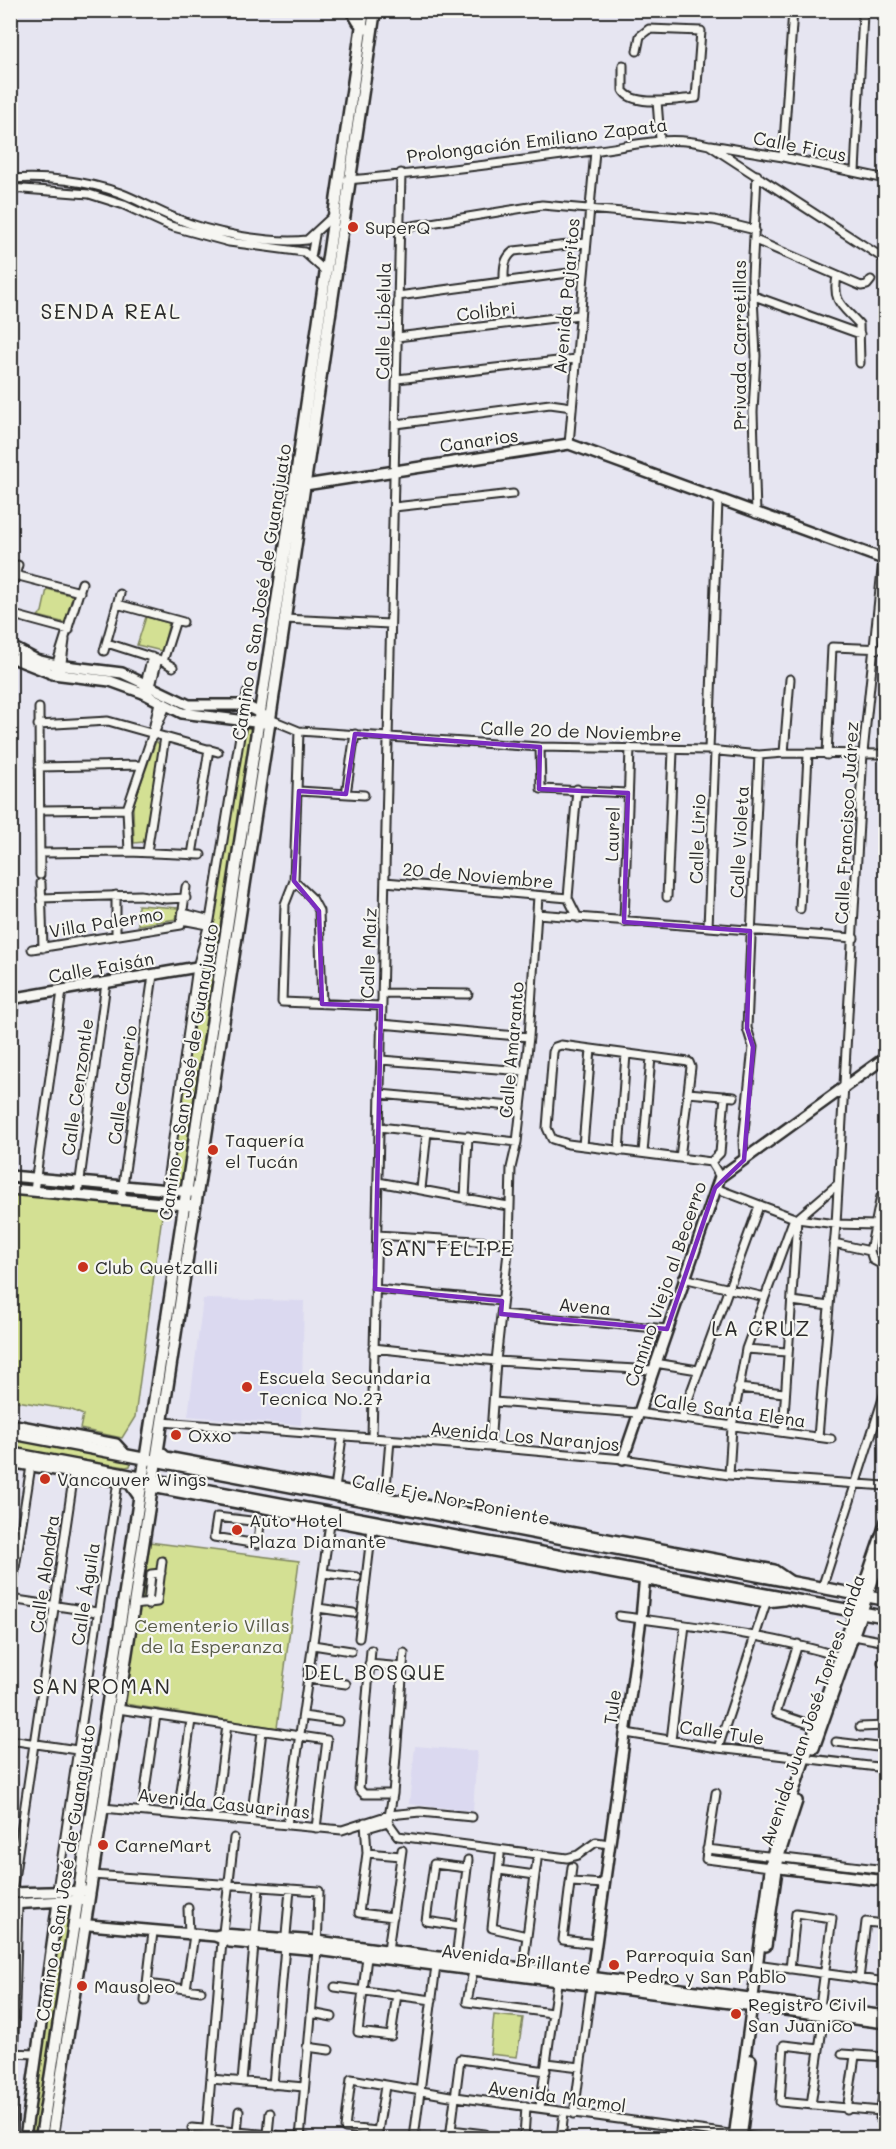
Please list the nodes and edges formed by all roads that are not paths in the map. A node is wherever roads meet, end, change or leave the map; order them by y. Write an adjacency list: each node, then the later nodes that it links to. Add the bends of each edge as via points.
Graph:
1 (351, 10): 6 (street)
2 (364, 10): 6 (main road, Camino a San José de Guanajuato)
3 (375, 10): 6 (main road, Camino a San José de Guanajuato)
4 (793, 10): 13 (street)
5 (863, 13): 14 (street)
6 (366, 29): 19 (main road, Camino a San José de Guanajuato)
7 (637, 51): 9 (street, via 640,36 649,29 701,31 696,98)
8 (622, 65): 9 (street, via 625,94)
9 (657, 101): 10 (street)
10 (660, 139): 11 (street, Prolongación Emiliano Zapata, via 686,139); 12 (street, Prolongación Emiliano Zapata)
11 (709, 145): 13 (street, Calle Ficus); 16 (street, Prolongación Emiliano Zapata)
12 (595, 151): 15 (street, Prolongación Emiliano Zapata); 21 (street, Avenida Pajaritos)
13 (783, 157): 14 (street, Calle Ficus)
14 (855, 172): 18 (street, Calle Ficus)
15 (401, 173): 19 (street, Prolongación Emiliano Zapata); 23 (street, Calle Libélula)
16 (757, 176): 24 (street, Privada Carretillas); 29 (street, Prolongación Emiliano Zapata)
17 (11, 178): 20 (street); 25 (street, via 63,180 120,193 177,220 221,231 285,240 307,240)
18 (885, 179)
19 (343, 180): 22 (main road, Camino a San José de Guanajuato); 47 (main road, Camino a San José de Guanajuato)
20 (11, 188): 28 (street, via 89,194 170,226 229,242 304,252)
21 (589, 208): 23 (street, via 542,205); 24 (street, via 714,220); 27 (street, Avenida Pajaritos)
22 (333, 216): 25 (street); 30 (main road, Camino a San José de Guanajuato)
23 (400, 228): 35 (street, Calle Libélula)
24 (756, 230): 26 (street, Privada Carretillas)
25 (315, 235): 28 (street)
26 (755, 240): 32 (street); 36 (street, Privada Carretillas)
27 (586, 243): 31 (street, Avenida Pajaritos); 34 (street, via 513,251 504,265)
28 (311, 257): 30 (street)
29 (885, 260)
30 (325, 271): 81 (main road, Camino a San José de Guanajuato)
31 (583, 271): 34 (street); 37 (street, Avenida Pajaritos)
32 (837, 276): 33 (street, via 861,285); 38 (street, via 837,302 859,324)
33 (871, 280)
34 (504, 282): 35 (street)
35 (398, 296): 39 (street, Calle Libélula)
36 (754, 296): 38 (street); 51 (street, Privada Carretillas)
37 (579, 315): 39 (street, Colibri); 40 (street, Avenida Pajaritos)
38 (860, 333): 41 (street)
39 (396, 337): 42 (street, Calle Libélula)
40 (576, 359): 42 (street); 43 (street, Avenida Pajaritos)
41 (860, 363)
42 (397, 379): 44 (street, Calle Libélula)
43 (572, 407): 44 (street, via 550,404); 45 (street, Avenida Pajaritos)
44 (396, 424): 46 (street, Calle Libélula)
45 (568, 444): 46 (street, Canarios); 49 (street)
46 (394, 469): 47 (street, Canarios); 50 (street, Calle Maíz)
47 (305, 484): 61 (main road, Camino a San José de Guanajuato)
48 (513, 494): 50 (street)
49 (718, 500): 51 (street); 93 (street, Calle Lirio)
50 (394, 507): 62 (street, Calle Maíz)
51 (756, 514): 52 (street)
52 (884, 560): 66 (street, Calle Francisco Juárez)
53 (18, 565): 54 (street)
54 (15, 575): 56 (street); 57 (street)
55 (82, 583): 56 (street)
56 (80, 592): 63 (street)
57 (10, 593)
58 (120, 594): 59 (street)
59 (117, 604): 64 (street); 70 (street, via 179,621)
60 (10, 614): 63 (street)
61 (284, 619): 62 (street); 81 (main road, Camino a San José de Guanajuato)
62 (390, 624): 87 (street, Calle Maíz)
63 (69, 630): 72 (street)
64 (107, 642): 68 (street); 70 (street)
65 (10, 646): 72 (street)
66 (873, 649): 67 (street); 96 (street, Calle Francisco Juárez); 100 (street, via 832,647)
67 (885, 650)
68 (104, 651)
69 (10, 657): 72 (street)
70 (158, 659): 71 (street); 74 (street)
71 (173, 667)
72 (58, 670): 74 (street)
73 (790, 679): 95 (street)
74 (147, 689): 76 (street); 77 (street, via 189,705)
75 (247, 693): 78 (street)
76 (162, 704): 80 (street, via 198,717); 86 (street)
77 (230, 705): 78 (street); 80 (street, via 232,712)
78 (245, 705): 81 (street); 82 (street)
79 (39, 708): 83 (street)
80 (228, 718): 82 (street)
81 (266, 720): 82 (street); 84 (street, Calle 20 de Noviembre); 182 (main road, Camino a San José de Guanajuato)
82 (242, 722): 129 (street)
83 (38, 725): 86 (street, via 108,721); 102 (street)
84 (299, 730): 85 (street, Calle 20 de Noviembre); 104 (street)
85 (355, 734): 87 (street, Calle 20 de Noviembre); 106 (street)
86 (152, 735): 88 (street); 101 (street)
87 (386, 735): 89 (street, Calle 20 de Noviembre); 116 (street, Calle Maíz)
88 (165, 736): 91 (street); 111 (street)
89 (540, 747): 90 (street, Calle 20 de Noviembre); 103 (street, via 541,789)
90 (630, 748): 92 (street, Calle 20 de Noviembre); 105 (street, Laurel)
91 (209, 749): 94 (street); 113 (street)
92 (673, 751): 93 (street, Calle 20 de Noviembre); 120 (street)
93 (712, 751): 98 (street, Calle 20 de Noviembre); 130 (street, Calle Lirio)
94 (218, 752)
95 (784, 753): 98 (street, Calle 20 de Noviembre); 99 (street, Calle 20 de Noviembre)
96 (863, 753): 97 (street, Calle 20 de Noviembre); 100 (street, Calle 20 de Noviembre); 133 (street, Calle Francisco Juárez)
97 (885, 754)
98 (759, 755): 131 (street, Calle Violeta)
99 (808, 755): 100 (street, Calle 20 de Noviembre); 124 (street)
100 (827, 755)
101 (141, 765): 102 (street); 108 (street)
102 (39, 767): 109 (street)
103 (577, 789): 105 (street); 123 (street)
104 (299, 791): 106 (street); 115 (street)
105 (628, 793): 128 (street, Laurel)
106 (346, 794): 107 (street)
107 (364, 795)
108 (127, 808): 109 (street); 110 (street)
109 (40, 810): 112 (street)
110 (129, 852): 111 (street); 112 (street)
111 (147, 852): 113 (street)
112 (40, 854): 121 (street)
113 (192, 855): 114 (street)
114 (201, 855)
115 (294, 881): 143 (street, via 319,911); 143 (street, via 285,904 282,1002)
116 (385, 882): 119 (street, 20 de Noviembre); 140 (street, Calle Maíz)
117 (186, 887): 122 (street, Villa Palermo)
118 (116, 896): 121 (street, Villa Palermo); 122 (street, Villa Palermo); 132 (street)
119 (538, 896): 123 (street, 20 de Noviembre); 125 (street, Calle Amaranto)
120 (667, 897)
121 (41, 898): 134 (street)
122 (186, 898): 126 (street, Villa Palermo)
123 (568, 898): 127 (street)
124 (800, 909)
125 (537, 914): 127 (street); 147 (street, Calle Amaranto)
126 (182, 917): 129 (street, Villa Palermo); 132 (street, Villa Palermo, via 181,925)
127 (578, 918): 128 (street)
128 (624, 922): 130 (street)
129 (208, 925): 136 (street)
130 (708, 927): 131 (street)
131 (750, 931): 133 (street); 168 (street, Calle Violeta, via 747,1028 753,1047 742,1141)
132 (117, 935): 134 (street, Villa Palermo)
133 (854, 938): 154 (street, Calle Francisco Juárez)
134 (43, 948): 135 (street, Villa Palermo)
135 (32, 950)
136 (197, 966): 137 (street, Calle Faisán); 179 (street)
137 (153, 975): 138 (street, Calle Faisán); 175 (street, Calle Canario)
138 (106, 983): 139 (street, Calle Faisán); 173 (street, Calle Cenzontle)
139 (62, 991): 142 (street, Calle Faisán); 172 (street)
140 (382, 993): 141 (street); 144 (street, Calle Maíz)
141 (468, 994)
142 (13, 999): 146 (street)
143 (322, 1004): 144 (street)
144 (381, 1006): 145 (street, Calle Maíz)
145 (381, 1024): 147 (street); 152 (street, Calle Maíz)
146 (10, 1029)
147 (528, 1037): 153 (street, Calle Amaranto)
148 (591, 1049): 149 (street); 164 (street); 164 (street, via 561,1045 553,1052 547,1128 558,1143)
149 (626, 1054): 150 (street); 165 (street)
150 (651, 1057): 155 (street, via 689,1062); 166 (street)
151 (885, 1057): 154 (street, Camino Viejo al Becerro)
152 (381, 1060): 153 (street); 156 (street, Calle Maíz)
153 (524, 1071): 159 (street, Calle Amaranto)
154 (844, 1088): 168 (street, Camino Viejo al Becerro); 176 (street, Calle Francisco Juárez)
155 (688, 1093): 157 (street); 167 (street)
156 (380, 1094): 159 (street); 160 (street, Calle Maíz)
157 (725, 1096): 158 (street); 169 (street, via 720,1153)
158 (734, 1097)
159 (521, 1107): 163 (street, Calle Amaranto)
160 (379, 1127): 161 (street); 174 (street, Calle Maíz)
161 (427, 1132): 162 (street); 180 (street)
162 (468, 1136): 163 (street); 186 (street)
163 (517, 1142): 189 (street, Calle Amaranto)
164 (583, 1146): 165 (street)
165 (619, 1150): 166 (street)
166 (643, 1153): 167 (street)
167 (680, 1158): 169 (street)
168 (744, 1160): 171 (street, Camino Viejo al Becerro)
169 (711, 1162): 171 (street)
170 (10, 1176): 172 (street)
171 (720, 1177): 177 (street, Camino Viejo al Becerro)
172 (36, 1178): 173 (street); 181 (street)
173 (79, 1181): 175 (street); 183 (street, Calle Cenzontle)
174 (378, 1182): 180 (street); 194 (street, Calle Maíz)
175 (123, 1184): 179 (street); 185 (street, Calle Canario)
176 (838, 1184): 191 (street); 192 (street, Calle Francisco Juárez)
177 (715, 1188): 190 (street); 201 (street, Camino Viejo al Becerro)
178 (10, 1189): 181 (street)
179 (166, 1189): 182 (street); 187 (street)
180 (421, 1189): 186 (street)
181 (34, 1191): 183 (street)
182 (192, 1192): 188 (main road, Camino a San José de Guanajuato)
183 (78, 1195): 185 (street)
184 (881, 1196): 193 (street)
185 (121, 1199): 187 (street)
186 (465, 1199): 189 (street)
187 (165, 1203): 188 (street)
188 (190, 1205): 222 (main road, Camino a San José de Guanajuato); 235 (main road, Camino a San José de Guanajuato)
189 (507, 1206): 196 (street, Calle Amaranto)
190 (759, 1206): 191 (street); 202 (street)
191 (795, 1218): 192 (street); 198 (street); 199 (street)
192 (836, 1224): 193 (street); 195 (street, Calle Francisco Juárez)
193 (874, 1225): 197 (street)
194 (377, 1235): 196 (street); 203 (street, Calle Maíz)
195 (834, 1243): 197 (street); 207 (street, Calle Francisco Juárez)
196 (508, 1244): 206 (street, Calle Amaranto)
197 (870, 1251): 200 (street, via 873,1260)
198 (784, 1252): 199 (street); 204 (street)
199 (794, 1252): 205 (street)
200 (885, 1267)
201 (684, 1278): 202 (street); 209 (street, Camino Viejo al Becerro)
202 (729, 1288): 204 (street); 215 (street)
203 (375, 1289): 206 (street); 210 (street, Calle Maíz)
204 (765, 1297): 211 (street)
205 (792, 1300): 207 (street); 212 (street)
206 (502, 1301): 208 (street, Calle Amaranto)
207 (829, 1306): 228 (street, Calle Francisco Juárez)
208 (501, 1314): 209 (street, Avena); 213 (street, Calle Amaranto)
209 (667, 1329): 214 (street, Camino Viejo al Becerro)
210 (373, 1348): 213 (street); 229 (street, Calle Maíz)
211 (746, 1349): 212 (street); 216 (street)
212 (787, 1352): 218 (street)
213 (496, 1361): 214 (street); 219 (street, Calle Amaranto)
214 (654, 1366): 215 (street); 220 (street, Camino Viejo al Becerro)
215 (698, 1370): 221 (street)
216 (738, 1388): 218 (street); 224 (street)
217 (885, 1389): 243 (street)
218 (784, 1393): 225 (street)
219 (494, 1402): 220 (street, Calle Santa Elena); 232 (street, Calle Amaranto)
220 (638, 1413): 221 (street, Calle Santa Elena); 236 (street, Camino Viejo al Becerro)
221 (681, 1419): 224 (street, Calle Santa Elena)
222 (162, 1422): 227 (street, Avenida Los Naranjos); 235 (main road, Camino a San José de Guanajuato)
223 (10, 1424): 234 (street, via 116,1444)
224 (732, 1427): 225 (street, Calle Santa Elena); 240 (street)
225 (783, 1432): 228 (street, Calle Santa Elena)
226 (10, 1433): 234 (main road, Calle Eje Nor-Poniente)
227 (342, 1437): 229 (street, Avenida Los Naranjos); 245 (street)
228 (818, 1437): 230 (street, Calle Santa Elena)
229 (372, 1438): 231 (street, Avenida Los Naranjos)
230 (831, 1439)
231 (390, 1440): 232 (street, Avenida Los Naranjos); 247 (street)
232 (490, 1448): 236 (street, Avenida Los Naranjos)
233 (10, 1453): 242 (main road, Calle Eje Nor-Poniente)
234 (125, 1454): 235 (main road, Calle Eje Nor-Poniente)
235 (153, 1456): 242 (main road, Camino a San José de Guanajuato); 245 (street); 258 (main road, Calle Eje Nor-Poniente)
236 (623, 1459): 240 (street, Avenida Los Naranjos)
237 (10, 1462): 238 (street)
238 (31, 1466): 239 (street); 261 (street)
239 (74, 1473): 241 (street); 266 (street, Calle Alondra)
240 (729, 1475): 243 (street, Avenida Los Naranjos)
241 (117, 1481): 246 (street, via 129,1483); 268 (street, Calle Águila)
242 (149, 1481): 246 (main road, Camino a San José de Guanajuato); 248 (main road, Calle Eje Nor-Poniente); 248 (street, via 238,1506); 265 (main road, Camino a San José de Guanajuato)
243 (854, 1484): 244 (street, Avenida Los Naranjos); 259 (street)
244 (885, 1486)
245 (335, 1489): 247 (street)
246 (139, 1497): 343 (main road, Camino a San José de Guanajuato)
247 (385, 1499): 258 (street, via 774,1570)
248 (331, 1518): 251 (street); 255 (street); 257 (main road, Calle Eje Nor-Poniente)
249 (236, 1519): 249 (street, via 217,1517 214,1537 258,1544 260,1522)
250 (885, 1521): 260 (street)
251 (372, 1528): 257 (street); 277 (street)
252 (885, 1543): 253 (street, Avenida Juan José Torres Landa)
253 (884, 1554): 260 (street, Avenida Juan José Torres Landa)
254 (162, 1561): 265 (street, via 161,1573 151,1574 148,1605)
255 (323, 1573): 256 (street); 267 (street)
256 (357, 1576)
257 (645, 1577): 262 (main road, Calle Eje Nor-Poniente); 273 (street, Tule)
258 (792, 1582): 259 (main road, Calle Eje Nor-Poniente); 263 (main road)
259 (822, 1588): 260 (main road, Calle Eje Nor-Poniente)
260 (863, 1597): 264 (main road, Calle Eje Nor-Poniente); 269 (street, Avenida Juan José Torres Landa)
261 (11, 1599): 266 (street)
262 (767, 1599): 263 (main road, Calle Eje Nor-Poniente); 275 (street)
263 (788, 1600): 269 (main road, Calle Eje Nor-Poniente)
264 (885, 1600)
265 (134, 1605): 289 (main road, Camino a San José de Guanajuato)
266 (55, 1606): 268 (street); 304 (street, Calle Alondra)
267 (318, 1608): 270 (street); 280 (street)
268 (98, 1612): 307 (street, Calle Águila)
269 (858, 1612): 272 (main road, Calle Eje Nor-Poniente); 276 (street, Avenida Juan José Torres Landa); 284 (street, Avenida Juan José Torres Landa)
270 (353, 1613)
271 (619, 1616): 273 (street)
272 (885, 1617)
273 (641, 1619): 274 (street); 299 (street, Tule)
274 (685, 1625): 275 (street); 302 (street)
275 (755, 1635): 279 (street); 305 (street)
276 (854, 1636): 278 (street); 308 (street, Avenida Juan José Torres Landa)
277 (359, 1638)
278 (885, 1642)
279 (798, 1644): 284 (street); 296 (street, via 776,1713)
280 (313, 1645): 282 (street); 287 (street)
281 (371, 1650): 285 (street)
282 (351, 1651)
283 (404, 1653): 286 (street)
284 (838, 1656): 296 (street, Avenida Juan José Torres Landa)
285 (369, 1664): 286 (street); 311 (street, via 359,1789 364,1794)
286 (403, 1667): 311 (street)
287 (308, 1679): 288 (street); 291 (street)
288 (346, 1684)
289 (118, 1709): 290 (street); 312 (main road, Camino a San José de Guanajuato)
290 (156, 1715): 292 (street); 313 (street)
291 (303, 1716): 293 (street); 300 (street)
292 (191, 1720): 294 (street); 314 (street)
293 (339, 1721)
294 (227, 1725): 298 (street); 315 (street)
295 (885, 1725): 297 (street)
296 (815, 1726): 308 (street, Avenida Juan José Torres Landa)
297 (860, 1727)
298 (262, 1731): 300 (street); 318 (street)
299 (626, 1733): 302 (street, Calle Tule); 323 (street, Tule)
300 (300, 1736): 319 (street); 321 (street, via 327,1740)
301 (10, 1740): 304 (street)
302 (671, 1740): 305 (street, Calle Tule)
303 (836, 1742): 306 (street)
304 (34, 1744): 307 (street); 342 (street, Calle Alondra)
305 (718, 1748): 308 (street, Calle Tule)
306 (885, 1748)
307 (76, 1750): 340 (street, Calle Águila)
308 (808, 1758): 309 (street, Calle Tule); 327 (street, Avenida Juan José Torres Landa)
309 (885, 1768)
310 (716, 1793): 324 (street)
311 (393, 1794): 317 (street)
312 (103, 1808): 313 (street, Avenida Casuarinas); 333 (main road, Camino a San José de Guanajuato)
313 (142, 1811): 314 (street, Avenida Casuarinas)
314 (178, 1814): 315 (street, Avenida Casuarinas)
315 (215, 1817): 318 (street, Avenida Casuarinas)
316 (472, 1817): 317 (street, via 420,1812)
317 (388, 1819): 320 (street); 323 (street, via 398,1836 567,1858 596,1842)
318 (251, 1821): 319 (street, Avenida Casuarinas)
319 (287, 1825): 321 (street, Avenida Casuarinas)
320 (366, 1825): 321 (street, Avenida Casuarinas, via 342,1830); 325 (street)
321 (316, 1828)
322 (234, 1838): 337 (street)
323 (609, 1844): 338 (street, Tule)
324 (707, 1849): 327 (street); 330 (street, via 706,1859)
325 (367, 1853): 347 (street, via 360,1912); 347 (street, via 401,1853)
326 (500, 1855): 331 (street)
327 (775, 1856): 330 (street, Avenida Juan José Torres Landa); 332 (street)
328 (537, 1860): 334 (street)
329 (572, 1867): 336 (street)
330 (774, 1867): 335 (street); 363 (street, Avenida Juan José Torres Landa); 380 (street, Avenida Juan José Torres Landa)
331 (499, 1870): 334 (street); 353 (street, via 492,1928)
332 (885, 1870)
333 (92, 1875): 337 (street); 343 (main road, Camino a San José de Guanajuato)
334 (535, 1875): 353 (street)
335 (885, 1881)
336 (571, 1882): 338 (street); 357 (street, via 563,1940)
337 (229, 1883): 339 (street); 354 (street)
338 (605, 1884): 357 (street, Tule)
339 (259, 1888): 341 (street); 355 (street)
340 (57, 1890): 342 (street); 343 (street)
341 (290, 1890): 356 (street); 358 (street, via 319,1891)
342 (11, 1893)
343 (84, 1895): 344 (street); 348 (main road, Camino a San José de Guanajuato)
344 (58, 1902): 345 (street); 391 (street)
345 (14, 1904): 390 (street)
346 (188, 1908): 352 (street)
347 (393, 1917): 359 (street)
348 (80, 1924): 351 (street, Avenida Brillante); 426 (main road, Camino a San José de Guanajuato); 427 (main road, Camino a San José de Guanajuato)
349 (885, 1924): 369 (street, via 866,1922)
350 (459, 1926): 350 (street, via 468,1864 434,1864 426,1921); 361 (street)
351 (153, 1932): 352 (street, Avenida Brillante); 372 (street)
352 (191, 1935): 354 (street, Avenida Brillante); 374 (street)
353 (527, 1936): 365 (street)
354 (220, 1937): 355 (street, Avenida Brillante); 399 (street)
355 (255, 1940): 356 (street, Avenida Brillante); 400 (street)
356 (286, 1943): 358 (street, Avenida Brillante); 401 (street)
357 (596, 1944): 370 (street, Tule)
358 (317, 1945): 359 (street, Avenida Brillante); 360 (street, Avenida Brillante); 382 (street)
359 (388, 1950): 361 (street, Avenida Brillante)
360 (367, 1957): 364 (street, Avenida Brillante); 375 (street)
361 (456, 1958): 362 (street, Avenida Brillante)
362 (474, 1965): 364 (street, Avenida Brillante); 365 (street, Avenida Brillante); 368 (street, Avenida Brillante); 383 (street, via 467,2002)
363 (763, 1965): 366 (street); 380 (street, Avenida Juan José Torres Landa)
364 (436, 1966): 378 (street)
365 (523, 1967): 368 (street, Avenida Brillante)
366 (790, 1969): 367 (street); 367 (street, via 796,1913 832,1918)
367 (825, 1974): 369 (street); 381 (street)
368 (558, 1977): 370 (street, Avenida Brillante); 383 (street)
369 (859, 1979): 371 (street)
370 (591, 1981): 380 (street, Avenida Brillante); 396 (street)
371 (885, 1982)
372 (147, 1984): 374 (street); 379 (street)
373 (336, 1987): 375 (street)
374 (186, 1989): 376 (street)
375 (363, 1990): 377 (street); 377 (street, via 358,2032 391,2036)
376 (201, 1991)
377 (397, 1994): 378 (street)
378 (432, 2000): 404 (street)
379 (145, 2001)
380 (755, 2002): 381 (street, Avenida Brillante); 422 (street, Avenida Juan José Torres Landa)
381 (822, 2011): 384 (street, Avenida Brillante); 386 (street, Avenida Brillante); 388 (street)
382 (311, 2013): 385 (street); 387 (street)
383 (552, 2013): 395 (street)
384 (885, 2016)
385 (332, 2018)
386 (885, 2023)
387 (307, 2047): 389 (street); 403 (street)
388 (819, 2049): 406 (street); 406 (street, via 784,2046 780,2102)
389 (329, 2050)
390 (12, 2053): 391 (street); 424 (street)
391 (38, 2054): 425 (street)
392 (842, 2054): 393 (street)
393 (855, 2056): 394 (street); 409 (street)
394 (885, 2057)
395 (547, 2063): 396 (street); 398 (street)
396 (580, 2067): 413 (street)
397 (885, 2069): 414 (street)
398 (546, 2072): 405 (street, via 460,2059); 408 (street)
399 (211, 2079): 400 (street); 416 (street)
400 (242, 2082): 401 (street)
401 (273, 2085): 403 (street)
402 (384, 2086): 404 (street, Avenida Marmol); 420 (street); 420 (street, Avenida Marmol, via 351,2079 345,2128)
403 (304, 2087): 423 (street)
404 (420, 2091): 405 (street, Avenida Marmol); 429 (street)
405 (456, 2097): 407 (street, Avenida Marmol); 417 (street)
406 (811, 2105): 409 (street)
407 (526, 2106): 408 (street, Avenida Marmol); 431 (street)
408 (540, 2107): 411 (street, Avenida Marmol)
409 (848, 2110): 414 (street)
410 (239, 2111): 418 (street)
411 (564, 2112): 413 (street, Avenida Marmol); 432 (street)
412 (270, 2113): 419 (street)
413 (573, 2114): 422 (street, Avenida Marmol)
414 (882, 2117)
415 (192, 2128): 416 (street)
416 (207, 2129): 418 (street); 428 (street)
417 (451, 2130): 421 (street); 430 (street)
418 (237, 2132): 419 (street)
419 (268, 2134): 423 (street)
420 (378, 2135)
421 (485, 2136)
422 (738, 2137): 433 (street, Avenida Marmol)
423 (302, 2138)
424 (11, 2139)
425 (25, 2139)
426 (41, 2139)
427 (52, 2139)
428 (206, 2139)
429 (414, 2139)
430 (450, 2139)
431 (524, 2139)
432 (561, 2139)
433 (759, 2139)

